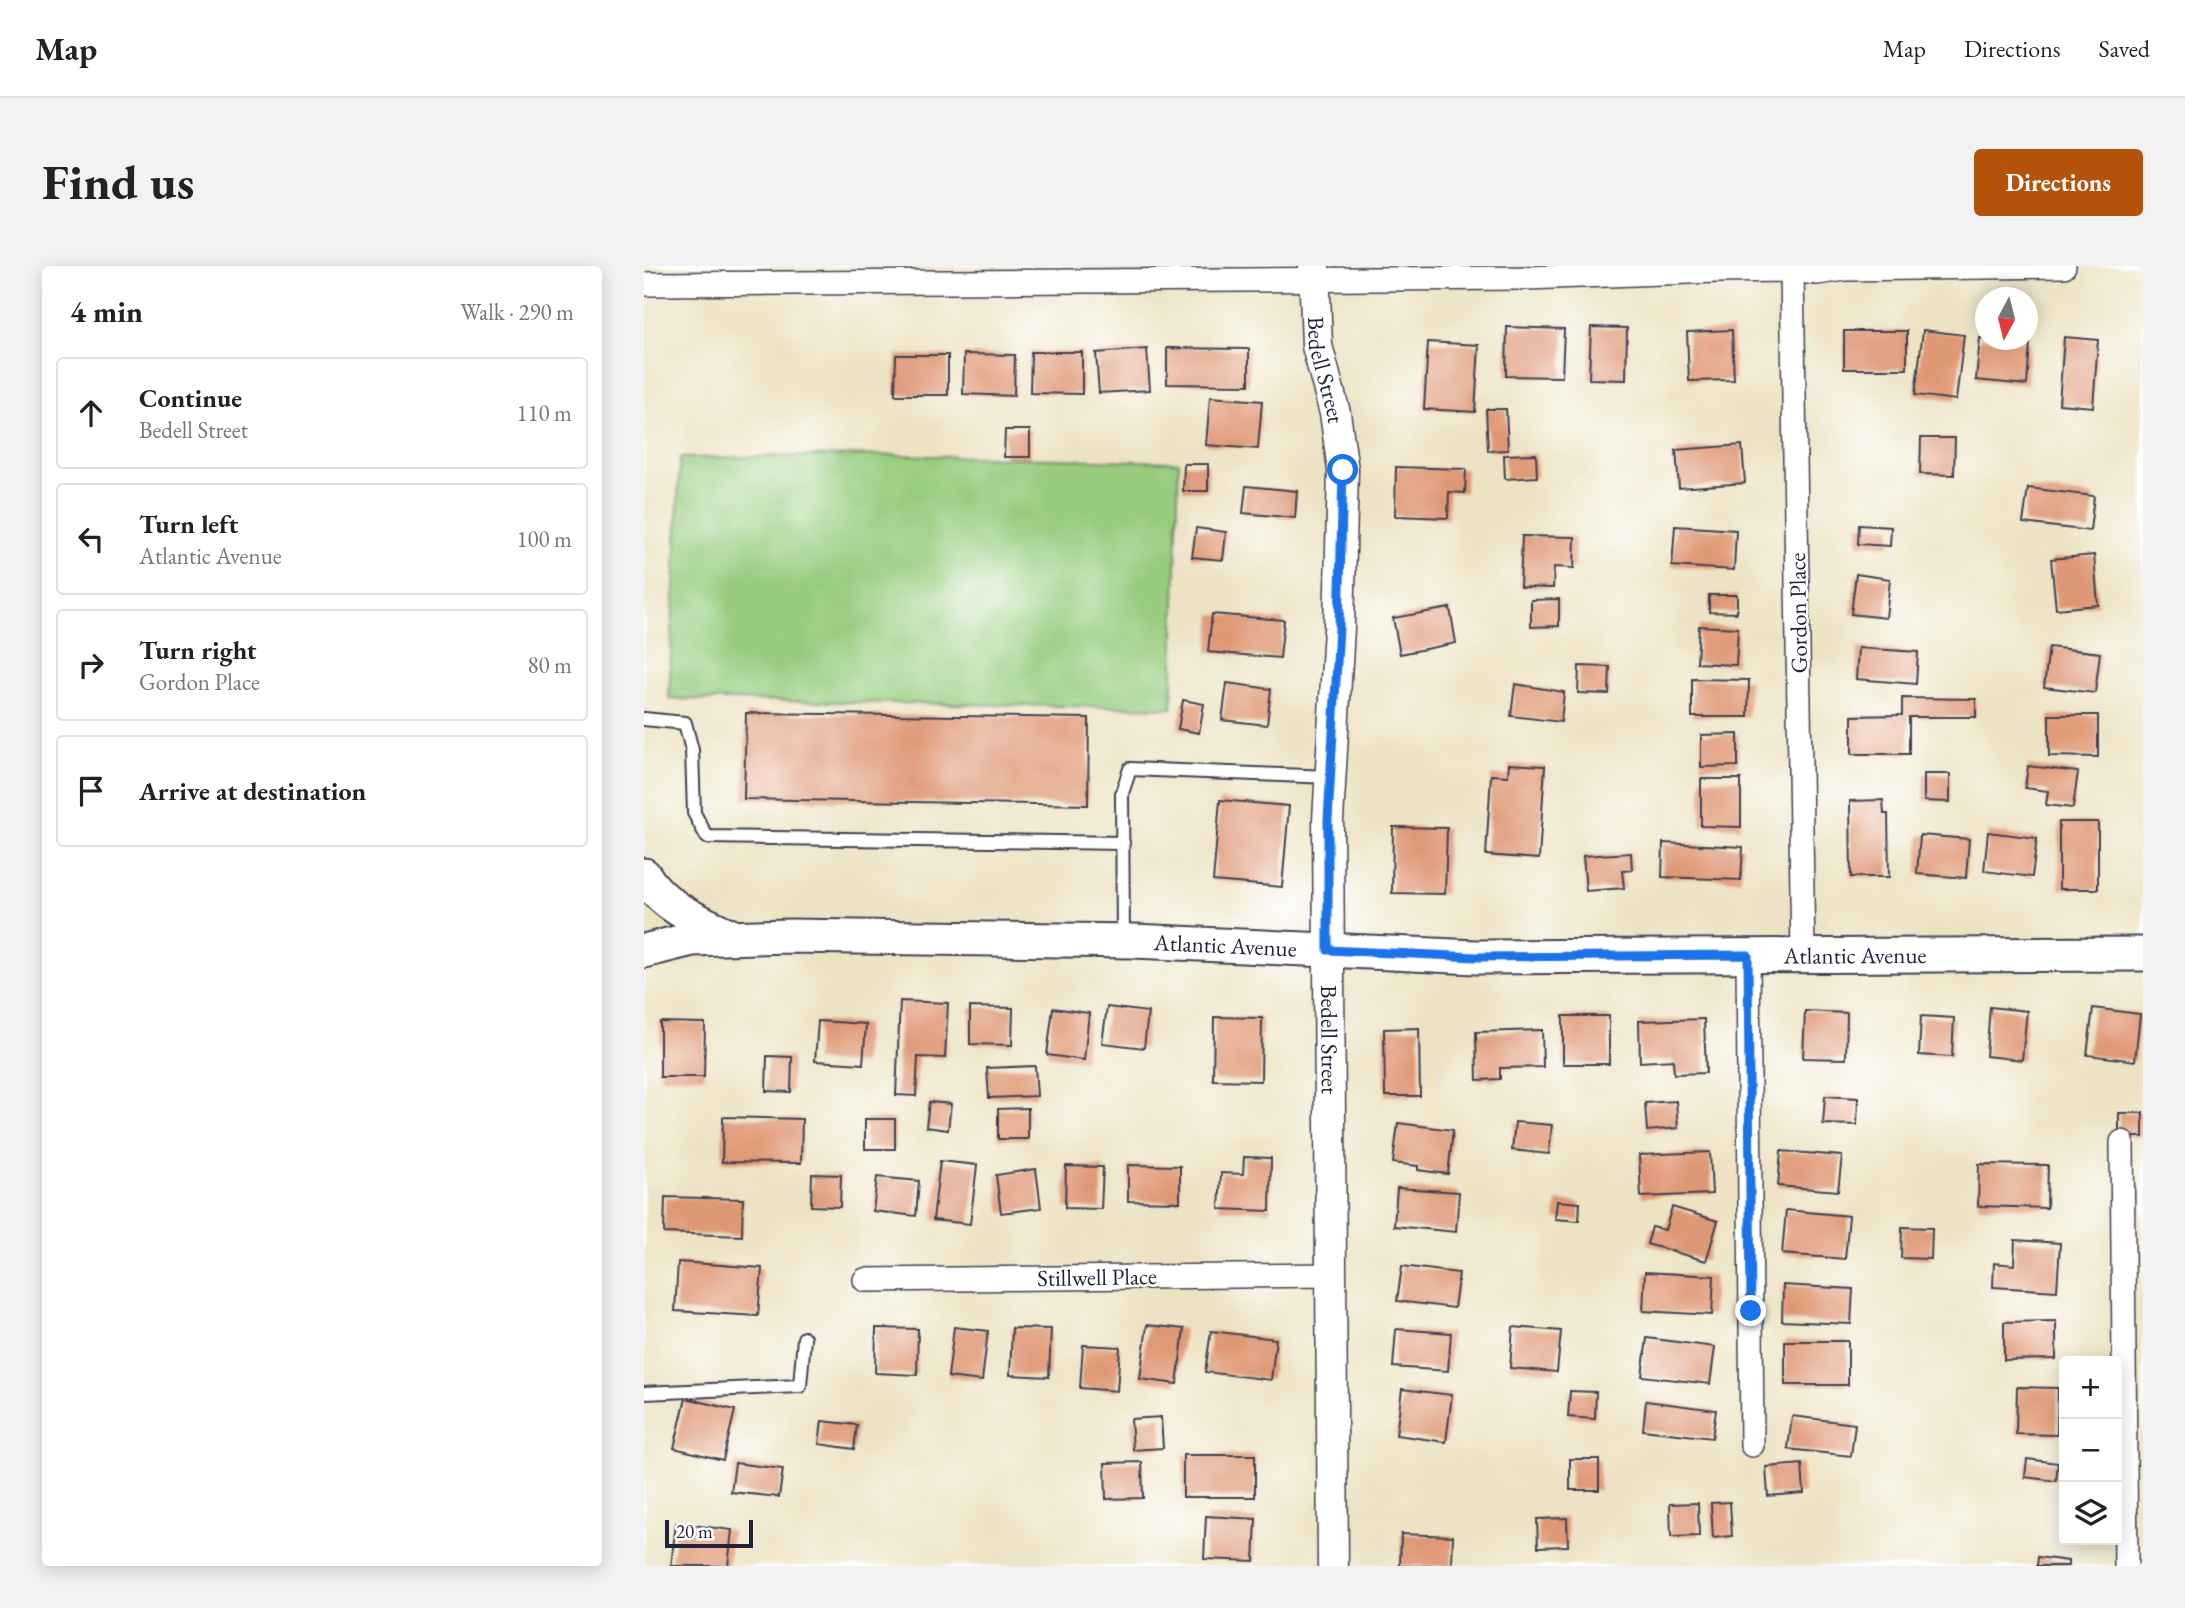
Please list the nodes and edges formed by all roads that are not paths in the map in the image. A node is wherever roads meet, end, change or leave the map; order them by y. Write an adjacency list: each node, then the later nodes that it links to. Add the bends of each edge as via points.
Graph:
1 (2064, 266): 3 (street)
2 (1716, 269): 3 (street); 4 (street, via 1526,278)
3 (1792, 270): 16 (street, Gordon Place)
4 (1315, 273): 5 (street); 7 (street, Bedell Street, via 1317,346 1335,414 1343,470)
5 (644, 284)
6 (644, 719): 8 (lane, via 685,723 692,750 694,813 707,837)
7 (1330, 777): 8 (lane, via 1130,769 1122,793); 12 (street, Bedell Street)
8 (1123, 843): 11 (lane)
9 (644, 875): 10 (main road, via 668,902)
10 (734, 937): 11 (main road, Atlantic Avenue); 13 (main road, Atlantic Avenue, via 692,939)
11 (1123, 941): 12 (main road, Atlantic Avenue)
12 (1328, 950): 15 (main road, Atlantic Avenue, via 1476,957); 18 (street, Bedell Street)
13 (644, 951)
14 (2143, 954): 16 (main road, Atlantic Avenue)
15 (1748, 955): 16 (main road, Atlantic Avenue); 22 (street)
16 (1804, 955)
17 (2122, 1142): 24 (street)
18 (1329, 1275): 19 (street, Stillwell Place); 23 (street, Bedell Street)
19 (865, 1280)
20 (804, 1338): 21 (lane, via 800,1386)
21 (644, 1393)
22 (1752, 1445)
23 (1333, 1566)
24 (2126, 1566)

